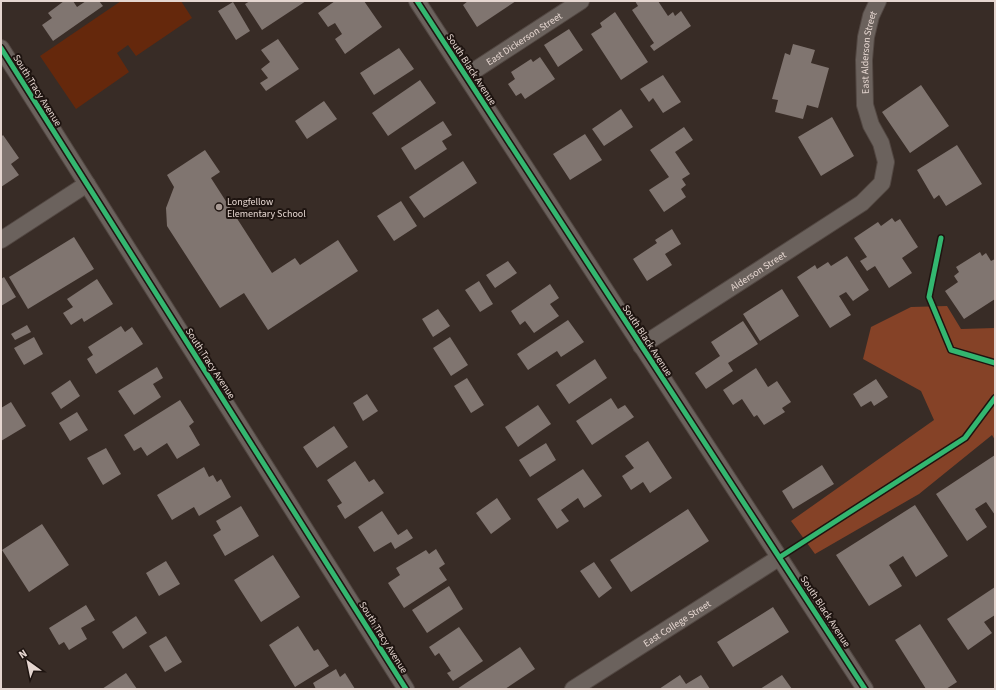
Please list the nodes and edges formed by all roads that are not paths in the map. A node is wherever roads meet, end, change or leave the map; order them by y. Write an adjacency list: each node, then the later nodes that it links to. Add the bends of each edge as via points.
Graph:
1 (416, 1): 5 (street, South Black Avenue)
2 (581, 1): 5 (street, East Dickerson Street)
3 (878, 1): 7 (street, East Alderson Street, via 866,37 865,105 886,162 882,183)
4 (1, 48): 6 (street, South Tracy Avenue)
5 (466, 76): 9 (street, South Black Avenue)
6 (87, 184): 8 (street); 11 (street, South Tracy Avenue)
7 (872, 193): 9 (street, Alderson Street, via 862,203)
8 (1, 240)
9 (641, 346): 10 (street, South Black Avenue)
10 (780, 557): 12 (street, East College Street); 13 (street, South Black Avenue)
11 (406, 689)
12 (574, 689)
13 (865, 689)

